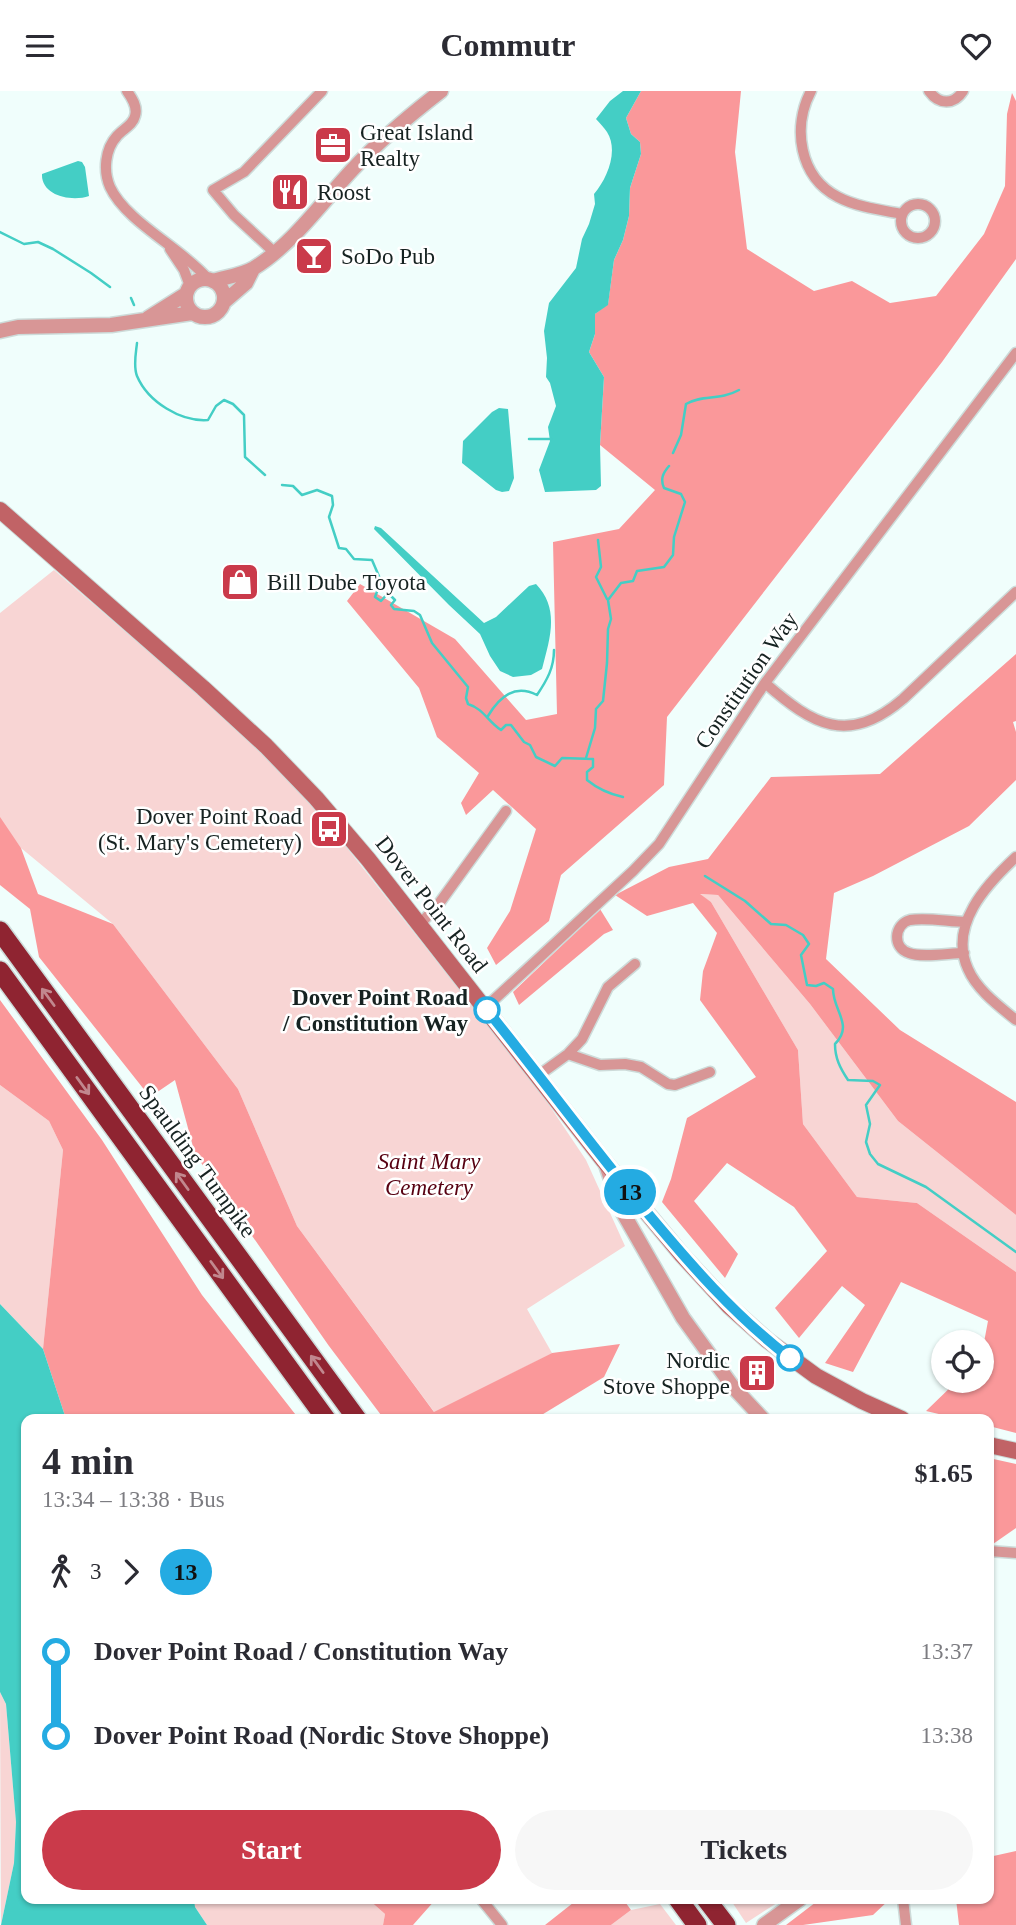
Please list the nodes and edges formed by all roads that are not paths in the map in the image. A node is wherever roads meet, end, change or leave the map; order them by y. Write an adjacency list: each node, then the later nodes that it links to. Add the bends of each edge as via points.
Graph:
1 (128, 91): 8 (street, via 135,116 110,148 108,182 122,203)
2 (321, 91): 9 (street, via 244,172 214,190 233,215)
3 (441, 91): 9 (street, via 355,167)
4 (811, 91): 7 (street, via 800,133 803,156 814,176 839,197)
5 (929, 91): 6 (street, via 946,102)
6 (963, 91)
7 (902, 214)
8 (167, 244): 11 (street); 12 (street, via 184,270)
9 (274, 252): 10 (street)
10 (253, 269): 11 (street); 13 (street, via 246,283)
11 (211, 280): 12 (street, via 198,280); 13 (street, via 221,288)
12 (188, 290): 14 (street, via 186,304); 15 (street)
13 (224, 302): 14 (street, via 209,317)
14 (192, 313): 15 (street)
15 (147, 319): 16 (street)
16 (0, 331)
17 (1016, 353): 20 (street, Constitution Way)
18 (0, 510): 24 (main road, Dover Point Road, via 283,763 333,817)
19 (1016, 592): 20 (street, via 895,705 866,723 840,726 811,718)
20 (765, 683): 29 (street, Constitution Way, via 659,844)
21 (506, 811): 24 (street)
22 (1016, 857): 23 (street, via 991,881)
23 (966, 922): 26 (street); 26 (street, via 911,920 901,926 897,936 900,947 909,953)
24 (419, 925): 29 (main road, Dover Point Road)
25 (0, 931): 36 (highway, Spaulding Turnpike, one-way to 25)
26 (964, 953): 30 (street, via 966,967 978,985)
27 (635, 964): 31 (street, via 608,987 582,1039)
28 (0, 971): 35 (highway, one-way to 35)
29 (485, 1008): 33 (main road, Dover Point Road)
30 (1016, 1020)
31 (568, 1054): 32 (street, via 600,1065 641,1067 675,1085); 33 (street)
32 (710, 1072)
33 (539, 1075): 34 (main road, Dover Point Road)
34 (604, 1161): 37 (street, via 622,1211 683,1318); 38 (main road, Dover Point Road, via 681,1254 747,1323 816,1376)
35 (322, 1414)
36 (353, 1414)
37 (758, 1414)
38 (891, 1414)
39 (994, 1446): 40 (main road)
40 (1016, 1451)
41 (994, 1551): 42 (street)
42 (1016, 1553)
43 (485, 1904): 48 (street)
44 (682, 1904): 49 (highway)
45 (710, 1904): 50 (highway)
46 (793, 1904): 51 (street)
47 (904, 1904): 52 (street)
48 (502, 1925)
49 (697, 1925)
50 (726, 1925)
51 (764, 1925)
52 (906, 1925)

